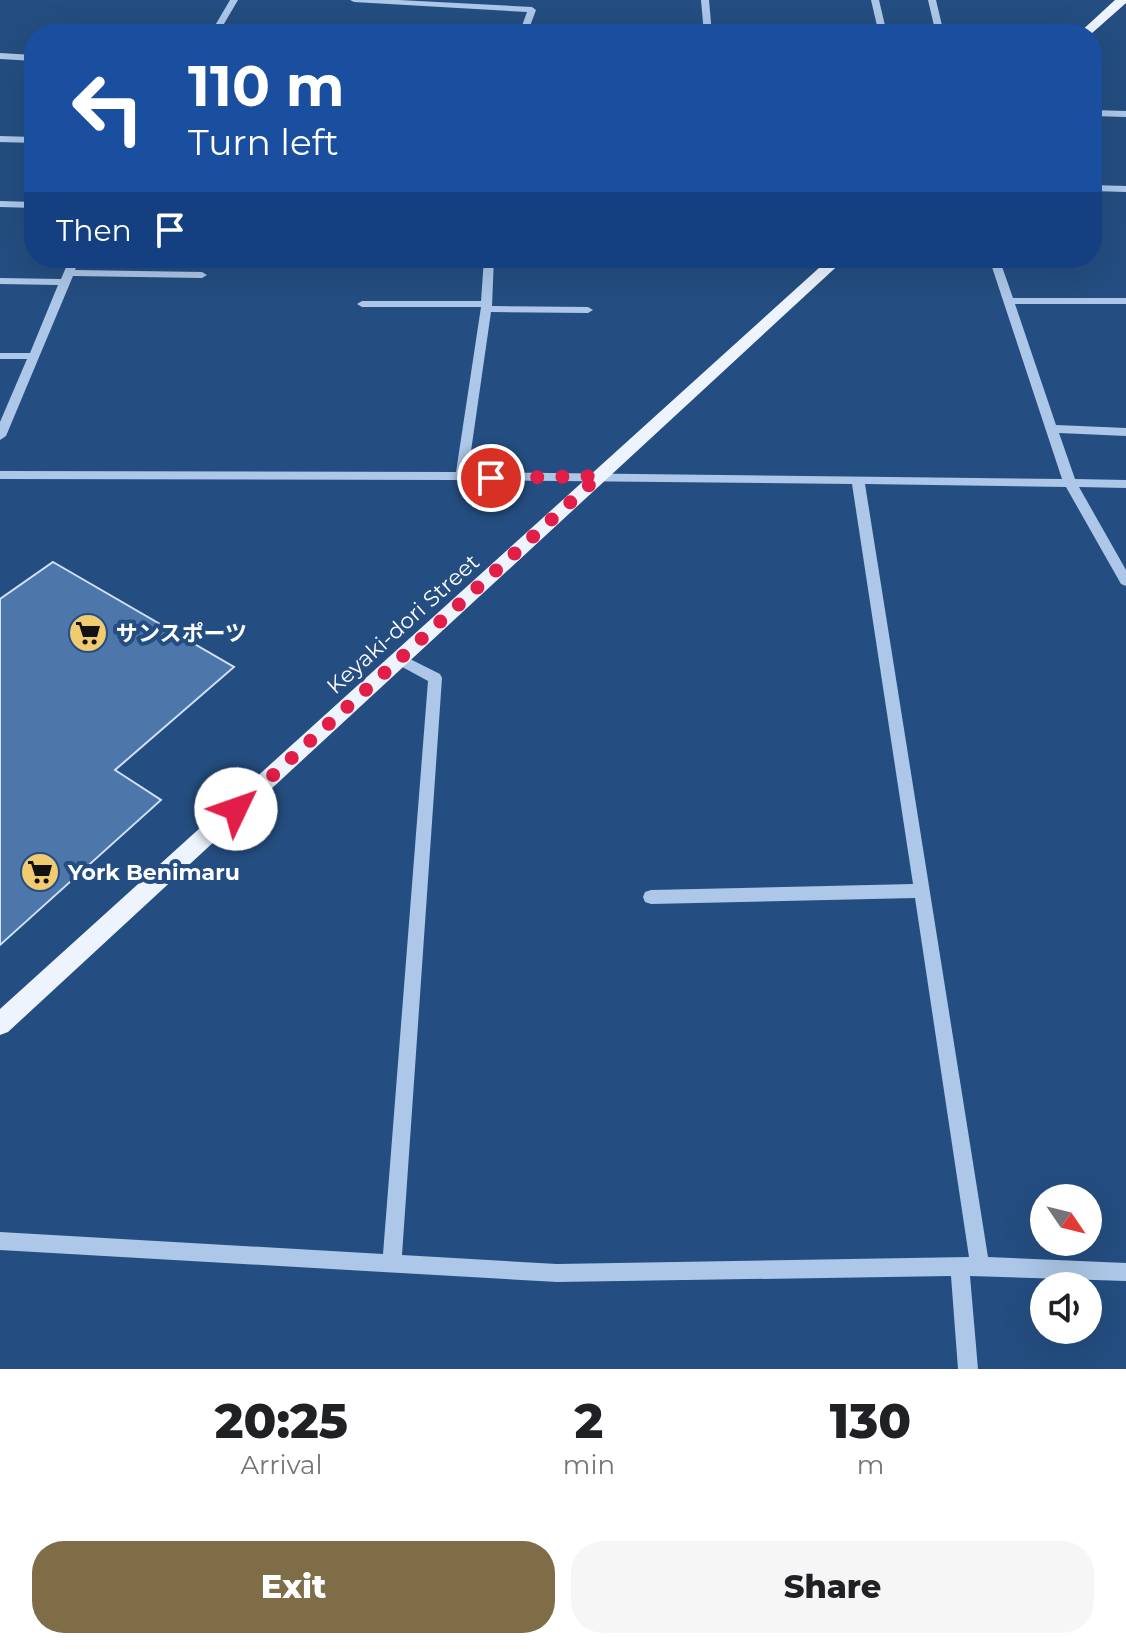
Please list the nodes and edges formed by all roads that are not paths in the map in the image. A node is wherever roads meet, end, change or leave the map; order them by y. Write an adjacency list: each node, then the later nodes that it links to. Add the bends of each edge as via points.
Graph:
1 (234, 0): 7 (street)
2 (354, 0): 8 (street, via 532,10)
3 (705, 0): 9 (street)
4 (875, 0): 10 (street)
5 (932, 0): 11 (street)
6 (1122, 0): 12 (main road)
7 (220, 24)
8 (527, 24)
9 (707, 24)
10 (881, 24)
11 (938, 24)
12 (1095, 24)
13 (0, 56): 14 (street)
14 (24, 57)
15 (1102, 113): 16 (street)
16 (1126, 114)
17 (0, 139): 18 (street)
18 (24, 140)
19 (1102, 188): 20 (street)
20 (1126, 189)
21 (0, 204): 22 (street)
22 (24, 205)
23 (70, 268): 28 (street)
24 (488, 268): 33 (street)
25 (828, 268): 42 (main road, Keyaki-dori Street)
26 (997, 268): 30 (street)
27 (202, 275): 28 (street)
28 (65, 278): 29 (street); 36 (street)
29 (0, 281)
30 (1009, 301): 31 (street); 38 (street)
31 (1126, 301)
32 (362, 304): 33 (street)
33 (486, 307): 34 (street); 43 (street)
34 (588, 310)
35 (0, 356): 36 (street)
36 (32, 356): 37 (street)
37 (5, 416): 40 (street)
38 (1051, 429): 39 (street); 45 (street)
39 (1126, 432)
40 (0, 436)
41 (0, 475): 43 (street)
42 (599, 476): 43 (street); 44 (street); 48 (main road, Keyaki-dori Street)
43 (461, 478)
44 (858, 480): 45 (street); 49 (street)
45 (1070, 483): 46 (street); 47 (street)
46 (1126, 484)
47 (1126, 581)
48 (400, 659): 51 (main road, Keyaki-dori Street); 53 (street, via 435,678)
49 (920, 891): 50 (street); 55 (street)
50 (651, 897)
51 (0, 1024)
52 (0, 1241): 53 (street)
53 (392, 1264): 54 (street, via 557,1273)
54 (960, 1266): 55 (street); 57 (street)
55 (980, 1266): 56 (street)
56 (1126, 1272)
57 (968, 1369)

